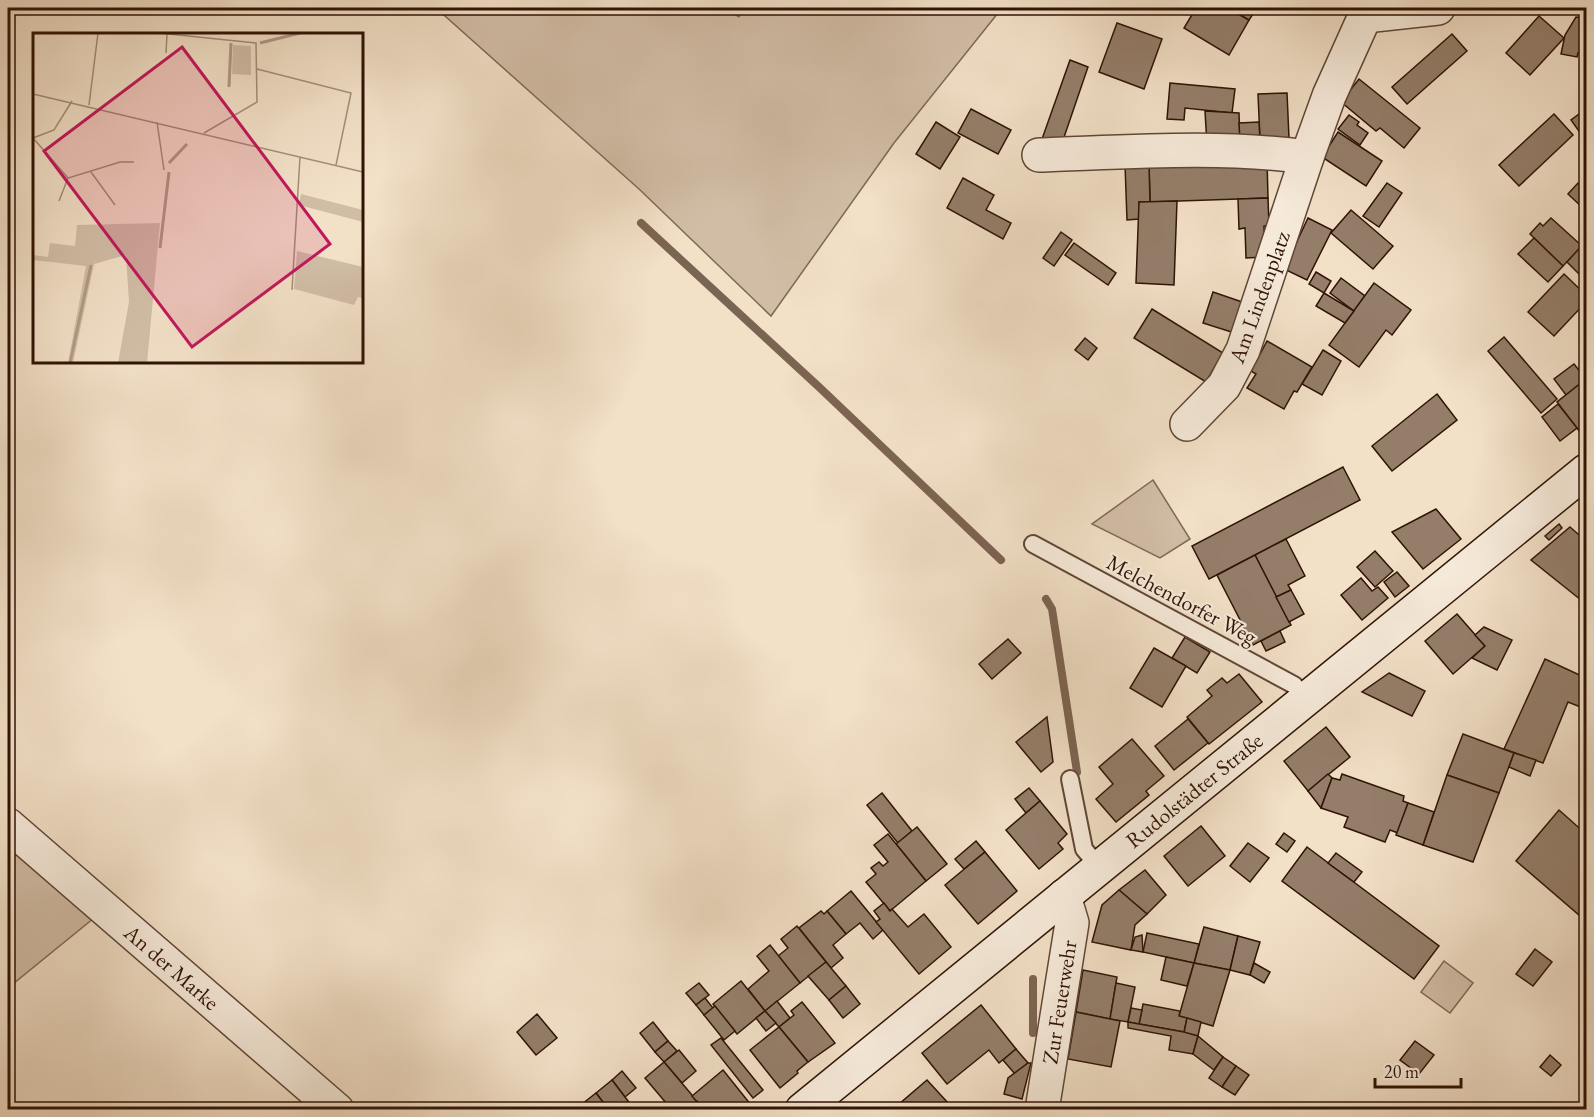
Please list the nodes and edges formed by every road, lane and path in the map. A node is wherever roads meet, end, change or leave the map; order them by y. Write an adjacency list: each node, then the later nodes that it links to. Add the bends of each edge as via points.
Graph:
1 (1438, 8): 2 (street)
2 (1364, 12): 4 (street, Am Lindenplatz)
3 (1040, 155): 4 (street, via 1179,151 1270,152)
4 (1307, 157): 5 (street, Am Lindenplatz, via 1243,350 1224,386)
5 (1188, 424)
6 (1587, 471): 8 (street, Rudolstädter Straße)
7 (1033, 544): 8 (lane, Melchendorfer Weg, via 1294,685)
8 (1306, 699): 11 (street, Rudolstädter Straße)
9 (1070, 779): 11 (lane, via 1084,849)
10 (8, 825): 13 (street, An der Marke)
11 (1099, 867): 12 (street, Rudolstädter Straße)
12 (1064, 896): 14 (street, Rudolstädter Straße); 15 (street, Zur Feuerwehr, via 1072,923)
13 (337, 1110)
14 (802, 1110)
15 (1042, 1110)

